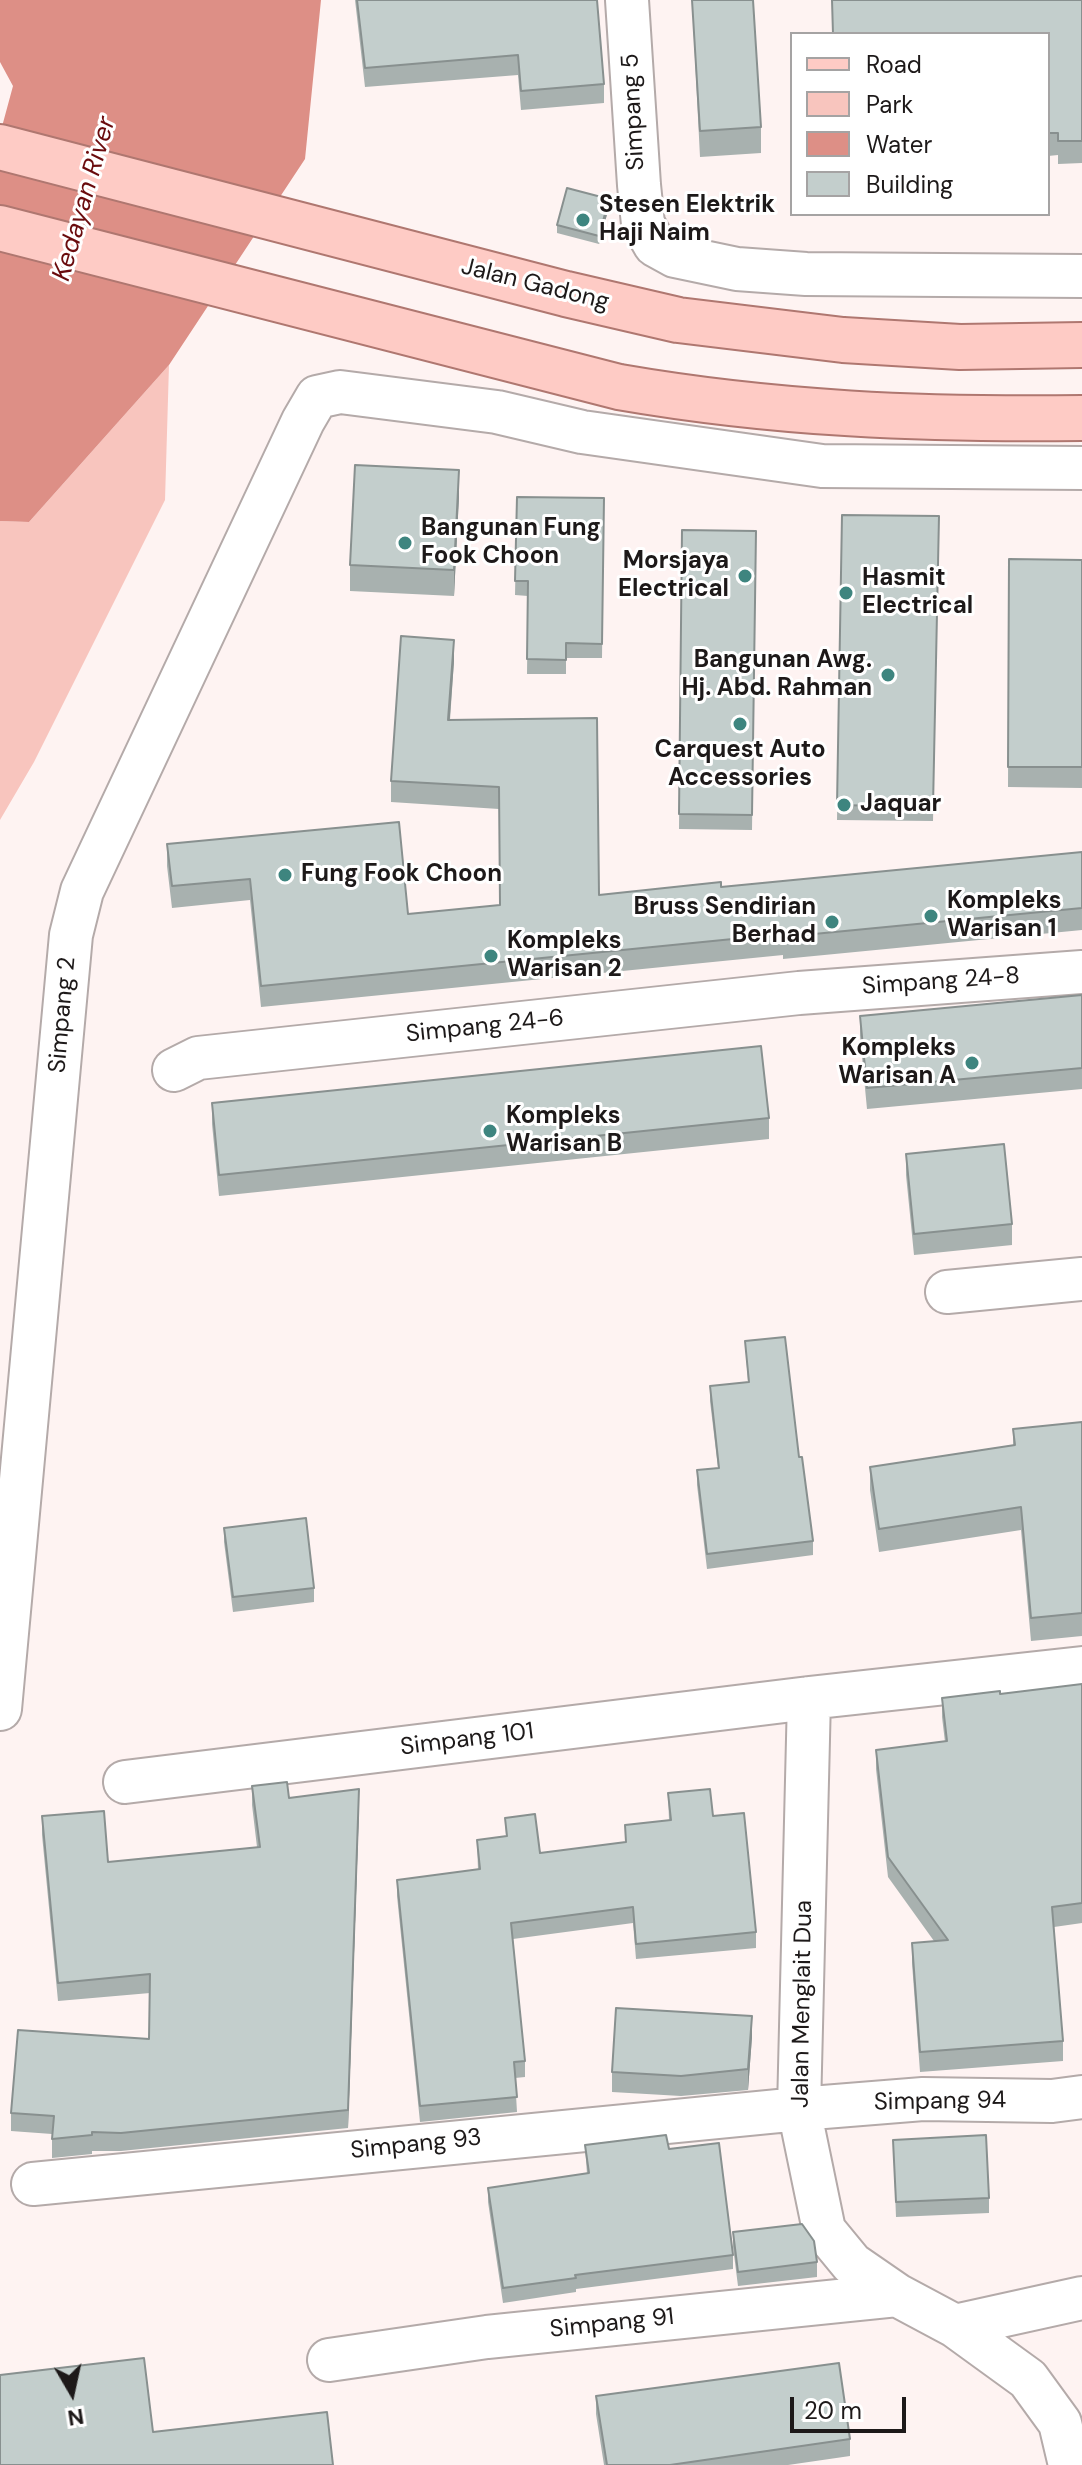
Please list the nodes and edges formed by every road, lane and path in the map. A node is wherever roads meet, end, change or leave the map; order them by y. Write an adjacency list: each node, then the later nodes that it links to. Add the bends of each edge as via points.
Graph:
1 (627, 0): 4 (street, Simpang 5, via 643,224 655,245 675,256 737,269)
2 (0, 147): 5 (main road, Jalan Gadong, via 678,320 960,347)
3 (0, 228): 6 (main road, via 619,387 830,414)
4 (1082, 276)
5 (1082, 345)
6 (1082, 418)
7 (1082, 468): 15 (street, Simpang 2, via 822,466 582,432 497,412 340,392 317,397 82,891 74,920)
8 (1082, 972): 9 (street, Simpang 24-8)
9 (799, 993): 10 (street, Simpang 24-6, via 198,1058)
10 (174, 1070)
11 (1082, 1279): 12 (street)
12 (947, 1292)
13 (1082, 1668): 14 (street)
14 (809, 1698): 16 (street, Simpang 101); 18 (street, Jalan Menglait Dua)
15 (0, 1709)
16 (125, 1782)
17 (1082, 2097): 18 (street, Simpang 94, via 923,2099)
18 (799, 2109): 19 (street, Simpang 93); 20 (street, Jalan Menglait Dua, via 824,2230 852,2264)
19 (33, 2184)
20 (897, 2295): 22 (street, Jalan Menglait Dua); 23 (street, Simpang 91, via 487,2337)
21 (1082, 2298): 22 (street)
22 (955, 2326): 24 (street, Jalan Menglait Dua, via 1028,2379 1060,2423)
23 (329, 2360)
24 (1070, 2465)

